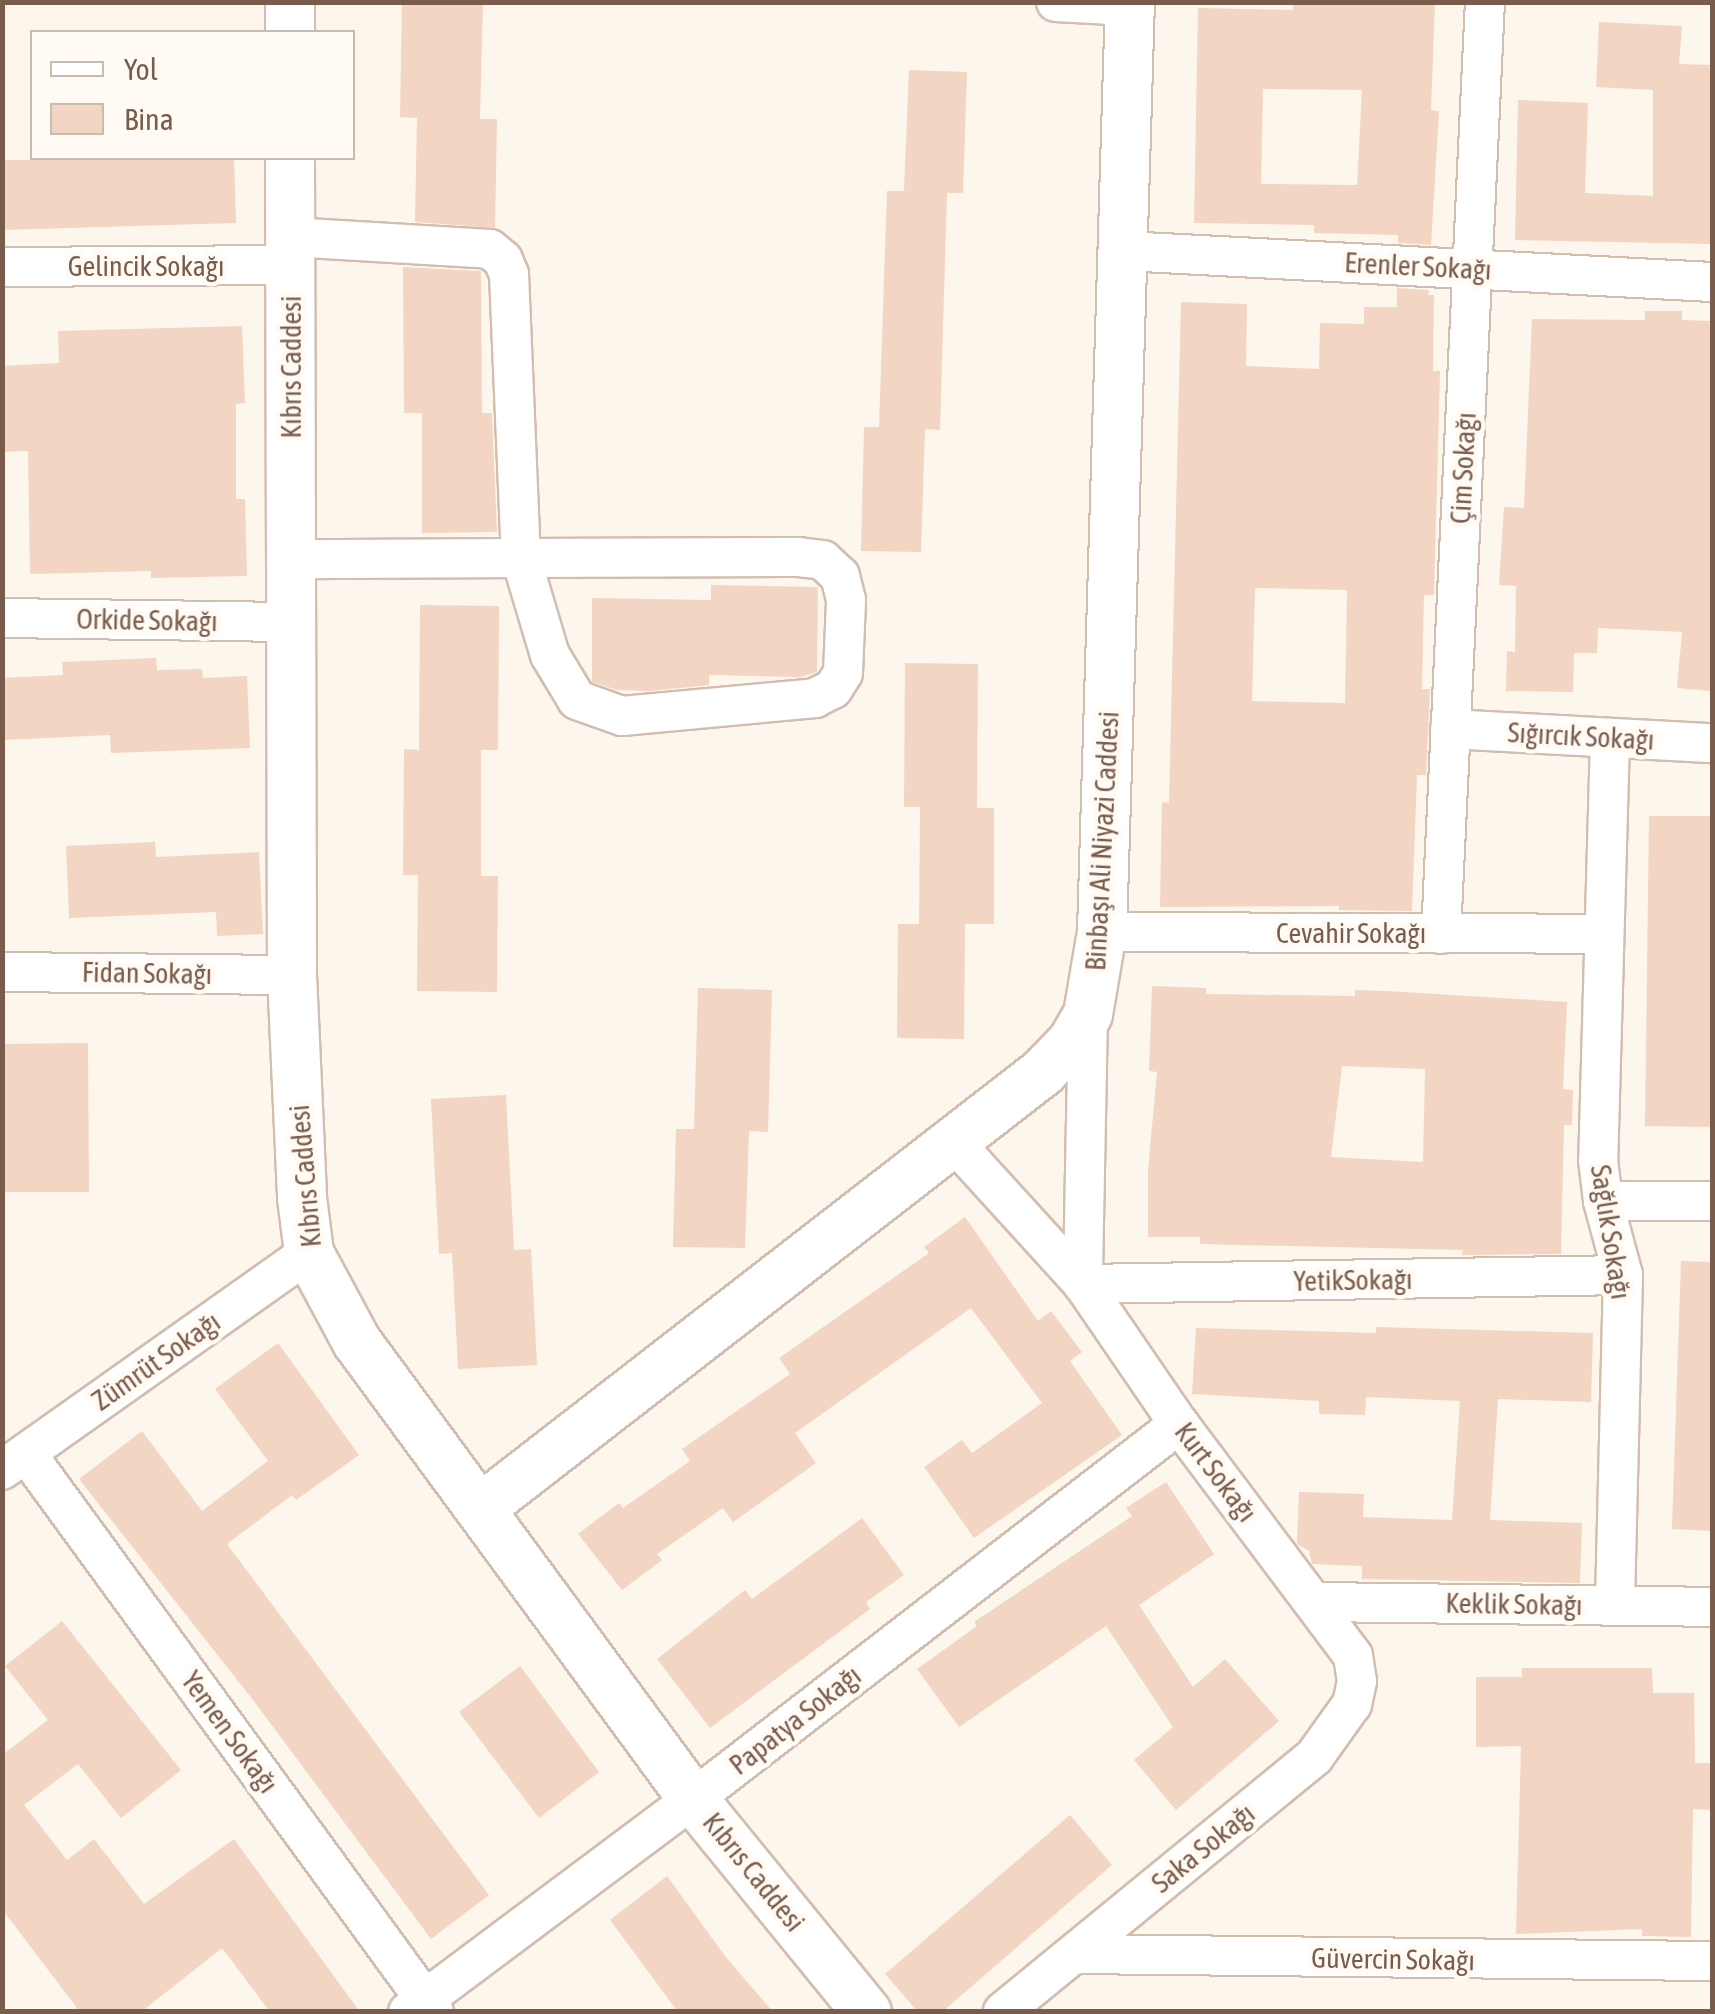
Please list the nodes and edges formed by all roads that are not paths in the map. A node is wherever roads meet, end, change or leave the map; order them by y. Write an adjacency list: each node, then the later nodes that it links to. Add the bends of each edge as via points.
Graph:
1 (290, 2): 5 (street)
2 (1056, 2): 4 (street)
3 (1485, 2): 10 (street, Çim Sokağı)
4 (1130, 4): 8 (street, Binbaşı Ali Niyazi Caddesi)
5 (290, 30)
6 (290, 160): 7 (street, Kıbrıs Caddesi)
7 (290, 251): 9 (street, Gelincik Sokağı); 12 (street, Gelincik Sokağı, via 490,249 503,260 510,274); 13 (street, Kıbrıs Caddesi)
8 (1124, 251): 10 (street, Erenler Sokağı); 19 (street, Binbaşı Ali Niyazi Caddesi)
9 (2, 267)
10 (1472, 269): 11 (street, Erenler Sokağı); 16 (street, Çim Sokağı)
11 (1712, 282)
12 (522, 558): 12 (street, via 564,683 577,700 601,712 622,716 815,698 833,689 842,672 846,600 840,576 823,560); 13 (street)
13 (292, 559): 15 (street, Kıbrıs Caddesi)
14 (2, 618): 15 (street, Orkide Sokağı)
15 (291, 622): 23 (street, Kıbrıs Caddesi)
16 (1450, 730): 17 (street, Sığırcık Sokağı); 20 (street, Çim Sokağı)
17 (1610, 738): 18 (street, Sığırcık Sokağı); 21 (street, Sağlık Sokağı)
18 (1712, 743)
19 (1102, 932): 20 (street, Cevahir Sokağı); 24 (street, Binbaşı Ali Niyazi Caddesi)
20 (1440, 934): 21 (street, Cevahir Sokağı)
21 (1601, 934): 26 (street, Sağlık Sokağı)
22 (2, 972): 23 (street, Fidan Sokağı)
23 (292, 975): 28 (street, Kıbrıs Caddesi)
24 (1088, 1014): 25 (street, Binbaşı Ali Niyazi Caddesi, via 1043,1072); 30 (street)
25 (953, 1141): 30 (street, Kurt Sokağı); 33 (street, Binbaşı Ali Niyazi Caddesi)
26 (1603, 1201): 27 (street); 29 (street, Sağlık Sokağı)
27 (1712, 1201)
28 (309, 1253): 32 (street, Zümrüt Sokağı); 33 (street, Kıbrıs Caddesi, via 357,1342)
29 (1623, 1275): 30 (street, YetikSokağı); 35 (street, Sağlık Sokağı)
30 (1083, 1284): 31 (street, Kurt Sokağı)
31 (1178, 1424): 34 (street, Kurt Sokağı); 38 (street, Papatya Sokağı)
32 (14, 1461): 41 (street, Yemen Sokağı)
33 (481, 1508): 38 (street, Kıbrıs Caddesi)
34 (1315, 1602): 35 (street, Keklik Sokağı); 37 (street, Kurt Sokağı)
35 (1615, 1606): 36 (street, Keklik Sokağı)
36 (1712, 1607)
37 (1353, 1656): 39 (street, Saka Sokağı, via 1352,1704 1314,1757)
38 (693, 1799): 41 (street, Papatya Sokağı); 42 (street, Kıbrıs Caddesi)
39 (1074, 1954): 40 (street, Güvercin Sokağı); 43 (street, Saka Sokağı)
40 (1712, 1962)
41 (422, 2008)
42 (867, 2012)
43 (1003, 2012)

